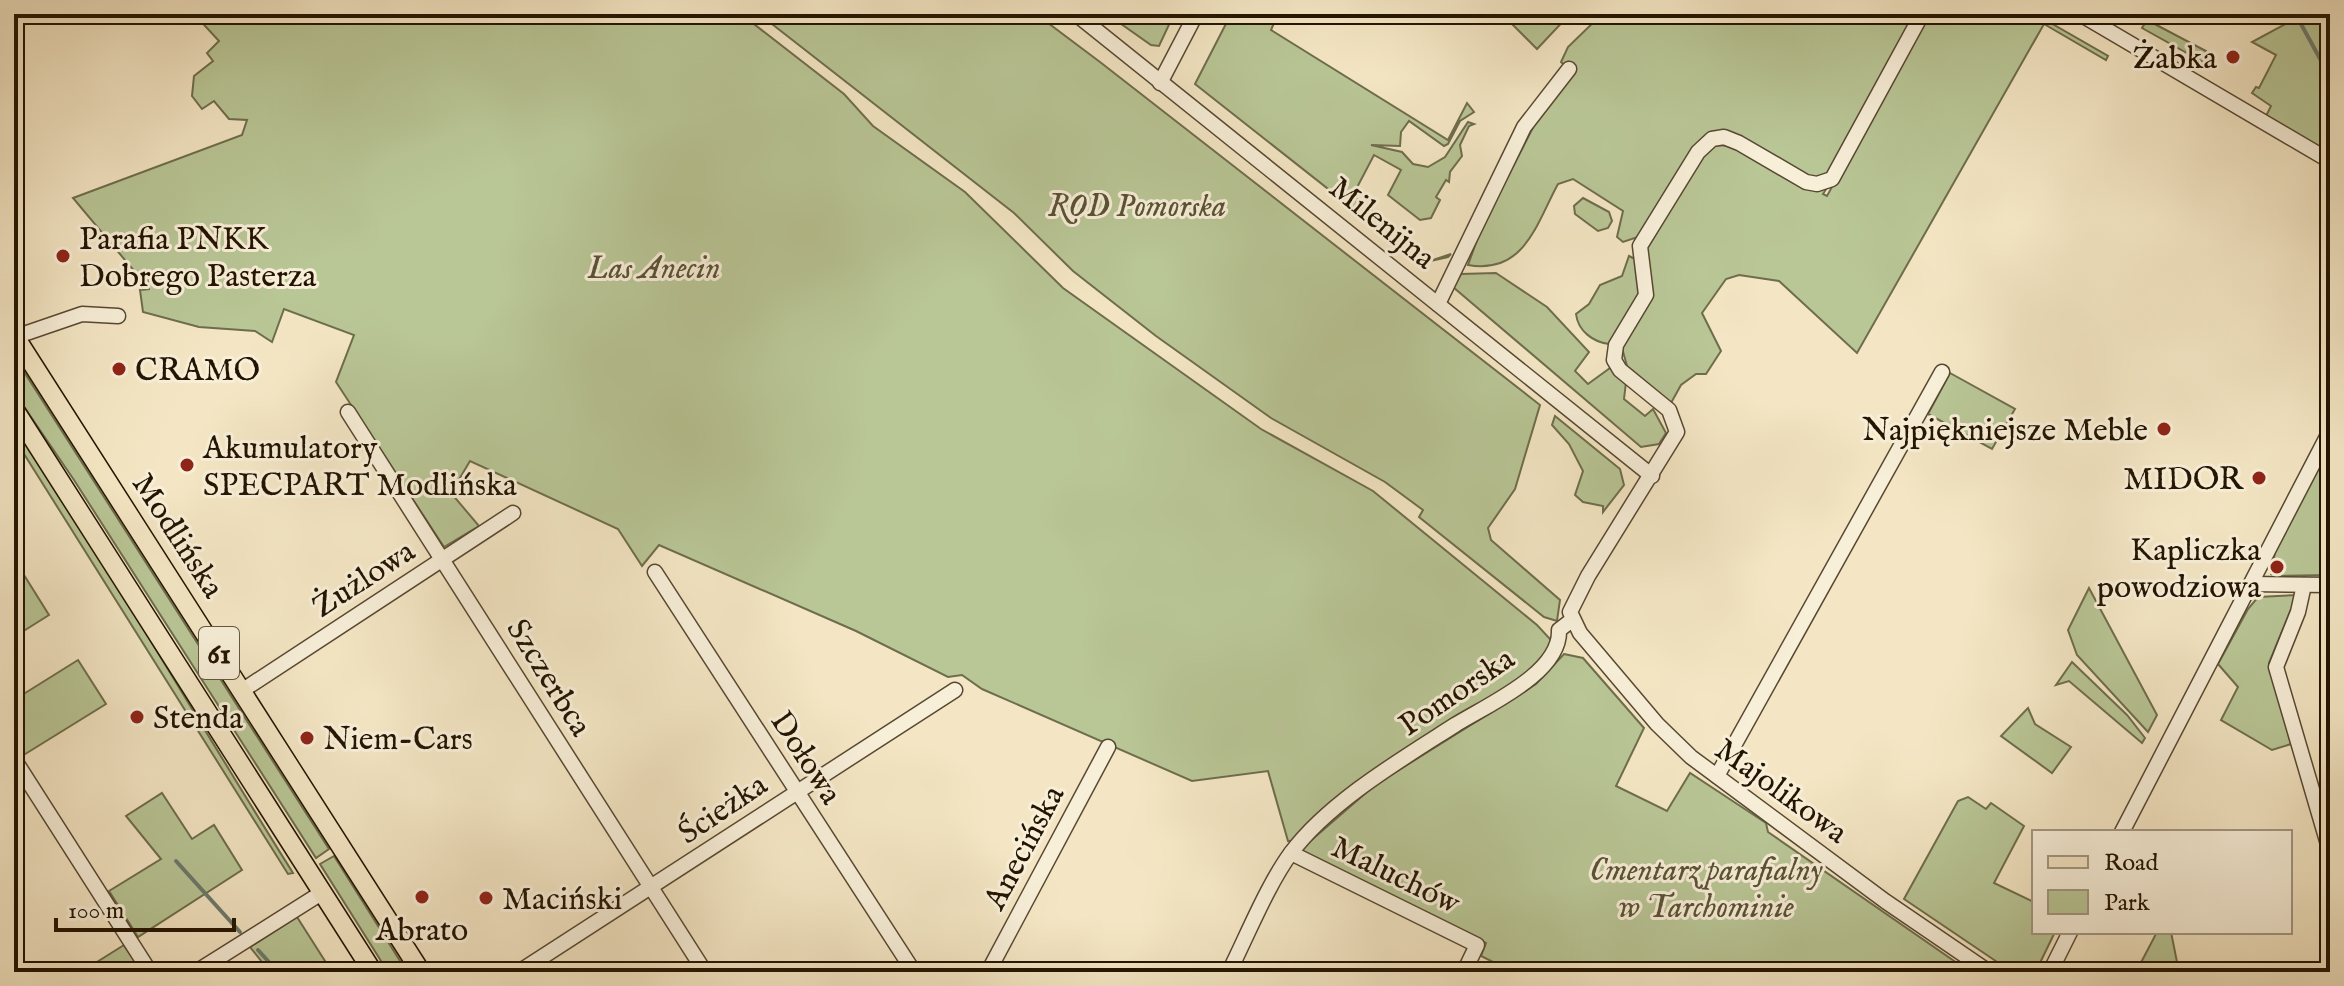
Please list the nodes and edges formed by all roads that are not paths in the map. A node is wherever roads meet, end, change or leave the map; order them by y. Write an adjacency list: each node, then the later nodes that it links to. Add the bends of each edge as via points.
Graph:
1 (1076, 14): 6 (street, Milenijna)
2 (1196, 14): 6 (street)
3 (1922, 14): 15 (street, Pomorska, via 1832,179 1806,182 1739,143 1712,139 1698,152 1640,246 1646,295 1616,345 1614,360 1669,410 1677,432)
4 (2080, 14): 7 (street)
5 (1569, 69): 8 (street, via 1524,127)
6 (1160, 83): 8 (street, Milenijna)
7 (2330, 161)
8 (1438, 304): 15 (street, Milenijna)
9 (118, 316): 10 (street, via 82,314)
10 (15, 336): 23 (main road, Modlińska / 61)
11 (1942, 372): 27 (street)
12 (14, 409): 33 (main road, 61)
13 (348, 412): 17 (street, Szczerbca)
14 (2330, 431): 19 (street)
15 (1652, 476): 22 (street, Pomorska, via 1571,606)
16 (513, 513): 17 (street, Żużlowa)
17 (442, 559): 23 (street, Żużlowa); 32 (street, Szczerbca)
18 (655, 572): 28 (street, Dołowa)
19 (2251, 584): 20 (street); 29 (street)
20 (2304, 585): 21 (street); 30 (street, via 2276,667)
21 (2330, 585)
22 (1572, 620): 27 (street, Majolikowa, via 1657,724); 31 (street, Pomorska, via 1559,630 1551,660 1521,685 1389,769)
23 (243, 690): 38 (main road, Modlińska / 61)
24 (955, 690): 28 (street, Ścieżka)
25 (1108, 747): 42 (street, Anecińska)
26 (14, 759): 35 (street)
27 (1717, 776): 45 (street, Majolikowa)
28 (796, 792): 32 (street, Ścieżka); 41 (street, Dołowa)
29 (2123, 830)
30 (2330, 851)
31 (1291, 853): 43 (street, Pomorska); 44 (street, Maluchów, via 1477,945)
32 (650, 889): 39 (street, Ścieżka); 40 (street, Szczerbca)
33 (323, 892): 36 (street); 37 (main road, 61)
34 (2069, 934): 46 (street)
35 (150, 972)
36 (196, 972)
37 (373, 972)
38 (421, 972)
39 (519, 972)
40 (705, 972)
41 (914, 972)
42 (988, 972)
43 (1229, 972)
44 (1464, 972)
45 (1989, 972)
46 (2050, 972)

